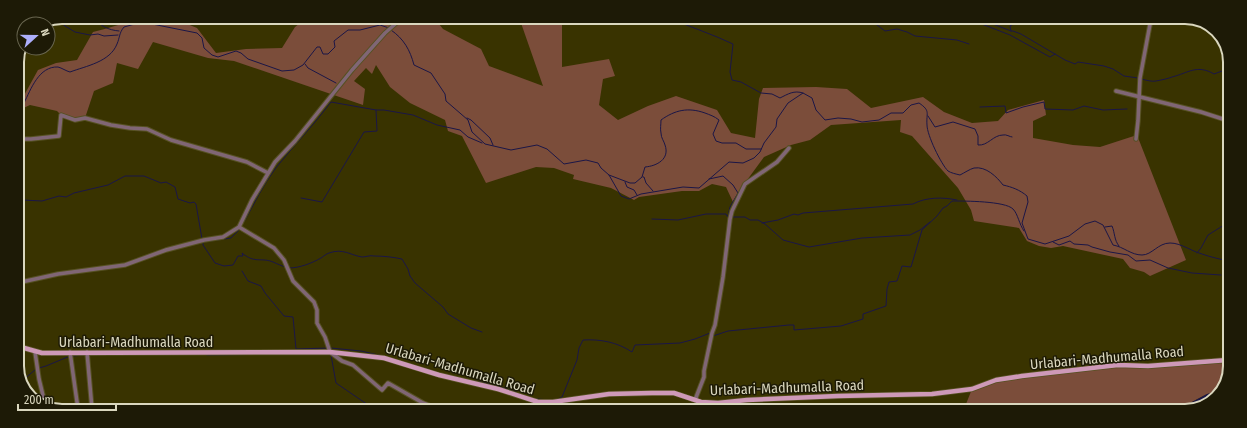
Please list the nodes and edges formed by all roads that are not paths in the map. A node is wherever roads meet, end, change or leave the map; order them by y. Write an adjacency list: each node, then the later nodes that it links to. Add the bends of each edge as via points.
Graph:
1 (394, 24): 9 (street, via 352,70)
2 (1150, 24): 4 (street)
3 (1116, 91): 4 (street)
4 (1138, 97): 5 (street); 6 (street)
5 (1223, 119)
6 (1136, 139)
7 (24, 140): 9 (street, via 59,136 60,115 75,120 85,118 111,125 147,129 171,140 247,162)
8 (789, 148): 19 (street, via 777,162 746,184 732,212 715,325 704,377)
9 (268, 173): 10 (street)
10 (239, 227): 11 (street, via 224,237 174,248 125,265); 16 (street, via 274,248 284,260 293,281 314,302 317,323)
11 (24, 281)
12 (24, 348): 13 (main road, Urlabari-Madhumalla Road)
13 (35, 352): 14 (main road, Urlabari-Madhumalla Road); 18 (street)
14 (70, 352): 15 (main road, Urlabari-Madhumalla Road); 21 (street)
15 (87, 352): 16 (main road, Urlabari-Madhumalla Road); 22 (street)
16 (330, 352): 20 (main road, Urlabari-Madhumalla Road, via 384,358); 23 (street, via 352,365 382,390 388,383)
17 (1223, 360): 25 (main road, Urlabari-Madhumalla Road, via 1148,366 1118,365 1022,376 996,380 972,389 932,394 747,400)
18 (44, 399)
19 (695, 400): 20 (main road, Urlabari-Madhumalla Road, via 674,393 652,393 609,394 553,402); 26 (main road, Urlabari-Madhumalla Road)
20 (536, 401): 24 (street)
21 (77, 404)
22 (92, 404)
23 (425, 404)
24 (534, 404)
25 (718, 404)
26 (718, 404)

